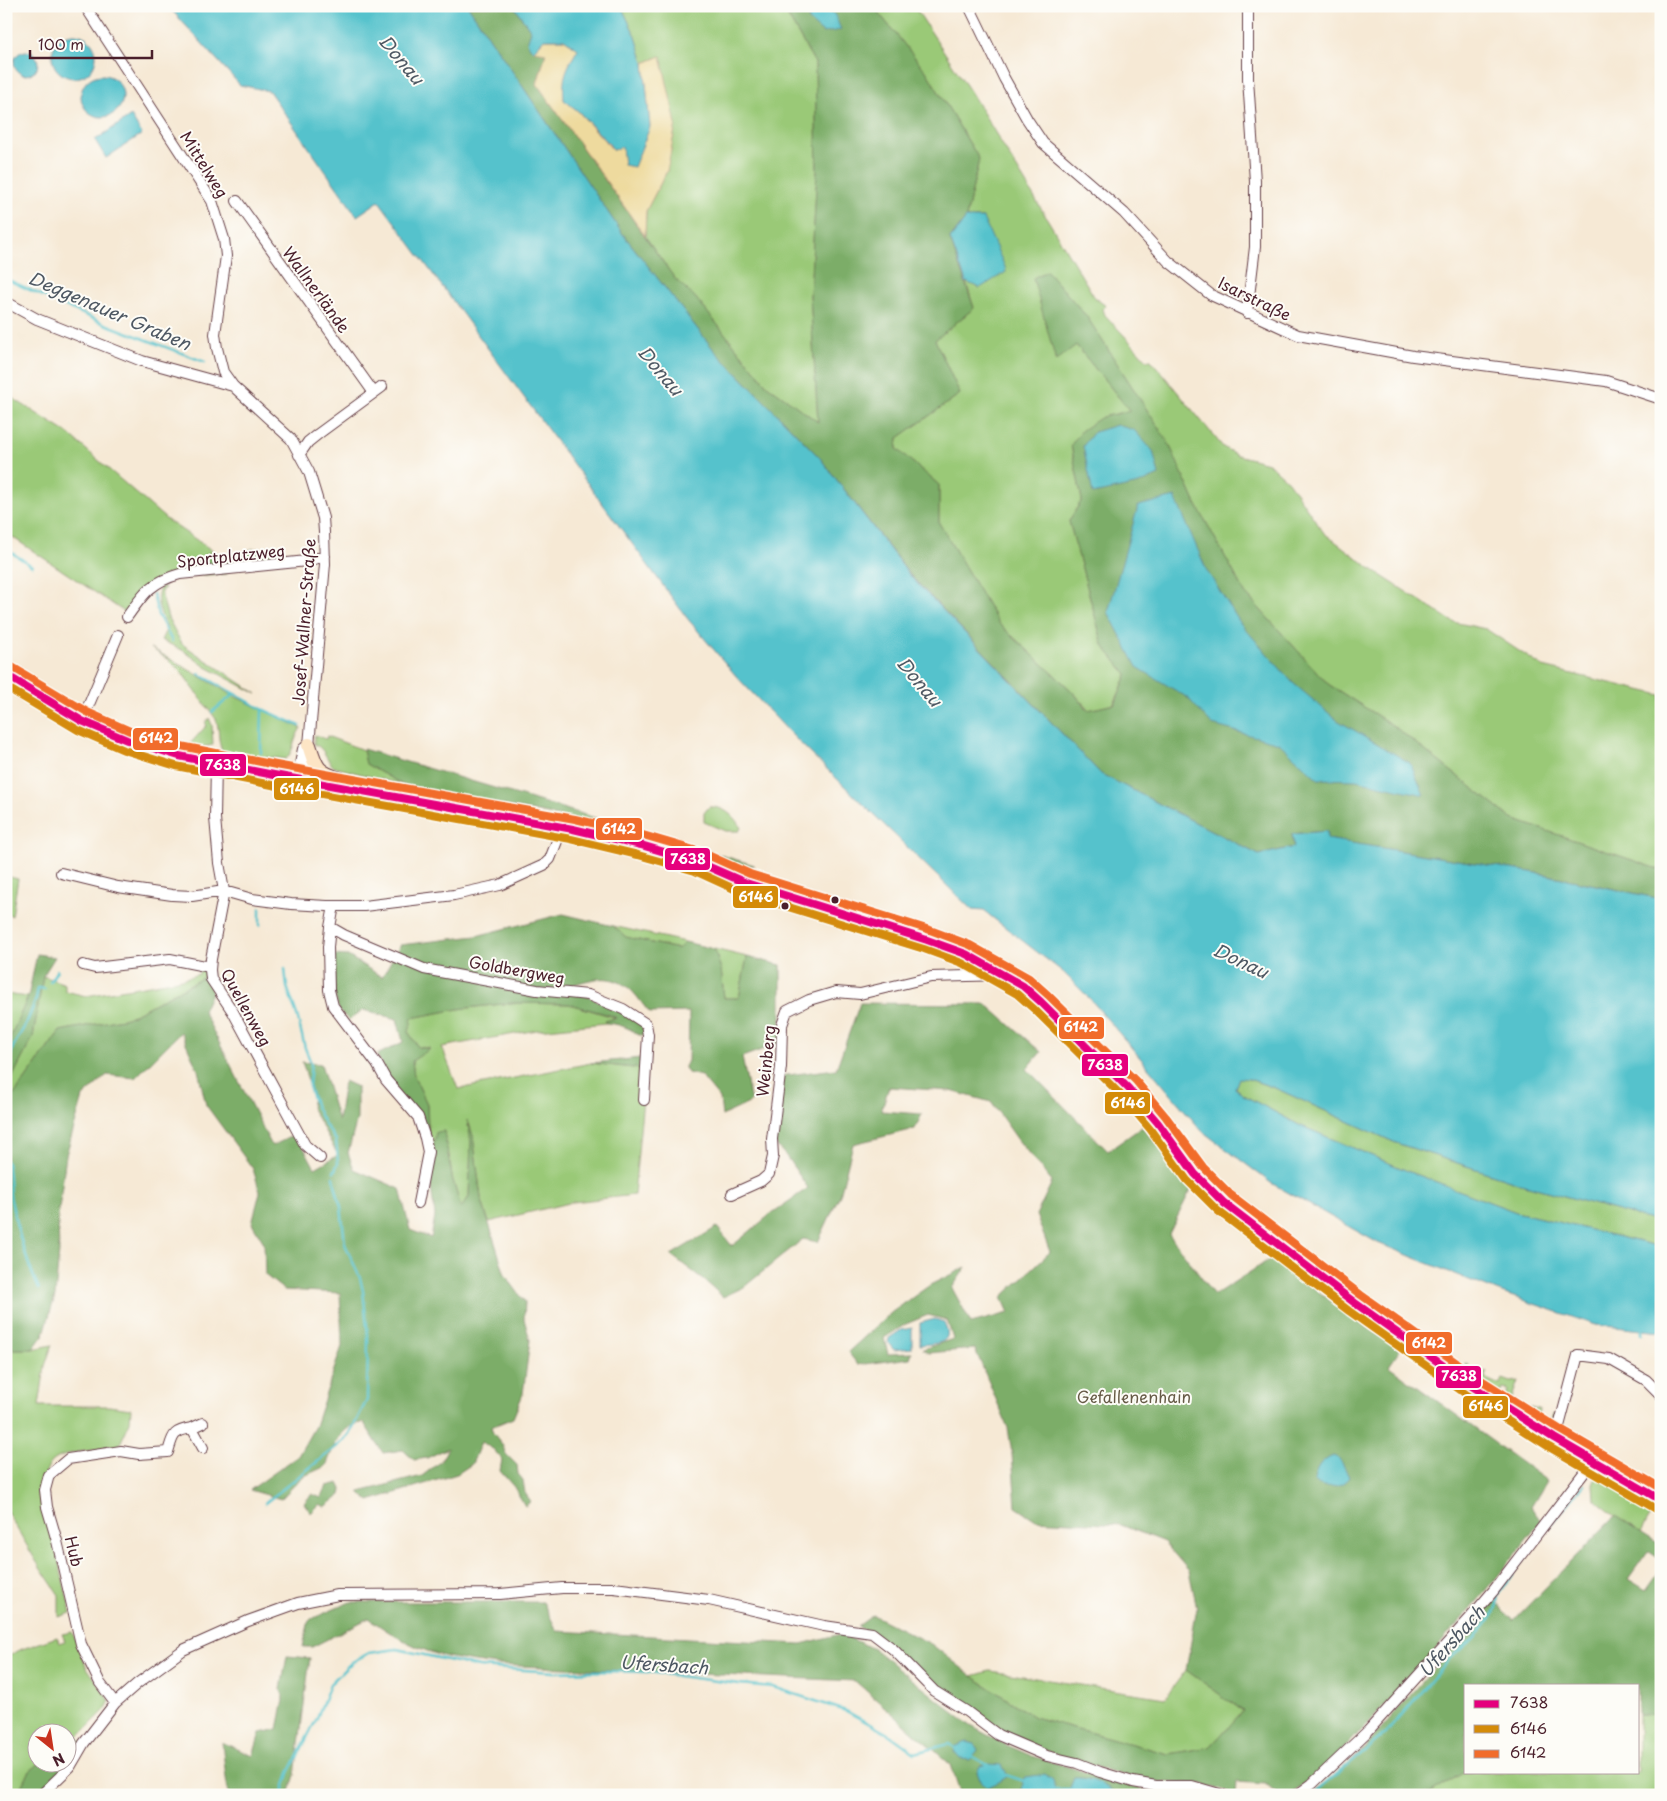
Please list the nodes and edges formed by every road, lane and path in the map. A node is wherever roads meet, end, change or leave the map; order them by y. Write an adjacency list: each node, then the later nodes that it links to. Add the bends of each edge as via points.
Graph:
1 (85, 6): 7 (street, Mittelweg, via 212,201 226,256 215,334 220,363)
2 (969, 6): 6 (street, Isarstraße, via 1008,86 1043,143 1124,213 1168,261 1211,295)
3 (1248, 6): 6 (street, via 1255,247)
4 (237, 201): 9 (street, Wallnerlände, via 378,390 308,442)
5 (6, 302): 7 (street, Josef-Wallner-Straße, via 37,319 142,361)
6 (1247, 313): 8 (street, Isarstraße, via 1298,335 1413,356 1606,381)
7 (233, 386): 9 (street, Josef-Wallner-Straße, via 291,440)
8 (1661, 399)
9 (299, 455): 10 (street, Josef-Wallner-Straße, via 309,472 323,518)
10 (325, 556): 11 (street, Sportplatzweg, via 307,561 165,578 152,586); 15 (street, Josef-Wallner-Straße)
11 (127, 618)
12 (118, 635): 14 (street)
13 (6, 675): 14 (main road)
14 (82, 721): 16 (main road, via 127,740)
15 (309, 745): 17 (street, Josef-Wallner-Straße, via 303,749); 18 (main road, via 315,764 323,774 369,786)
16 (216, 764): 17 (main road); 21 (street, Quellenweg, via 216,818)
17 (302, 780): 18 (main road)
18 (378, 794): 19 (main road)
19 (560, 827): 22 (street, via 550,859 544,865 500,884 406,902); 26 (main road, via 643,845 698,862 746,883 966,954)
20 (61, 873): 21 (street, via 118,887 172,895 192,896)
21 (224, 891): 22 (street, via 252,900); 25 (street, Quellenweg)
22 (334, 906): 23 (street)
23 (330, 926): 27 (street, Goldbergweg, via 424,969 537,990 588,995 623,1009 646,1024); 30 (street, via 329,990 333,1006 386,1080 418,1118 425,1138 428,1152)
24 (83, 965): 25 (street, via 95,968 170,959)
25 (210, 967): 28 (street, Quellenweg, via 211,979 233,1012 305,1145)
26 (1005, 975): 29 (street, Weinberg, via 931,977 860,994 836,992 787,1011 782,1025 781,1067 769,1174); 34 (main road, via 1024,986 1128,1088 1195,1174 1224,1202 1355,1303 1456,1375)
27 (644, 1100)
28 (320, 1158)
29 (732, 1194)
30 (418, 1203)
31 (1661, 1395): 34 (street, via 1646,1380 1609,1359 1578,1355)
32 (203, 1423): 33 (street)
33 (192, 1428): 35 (street); 38 (street, Hub, via 174,1435 168,1452 139,1454 121,1451 68,1459 49,1475 45,1490 47,1507 81,1644 100,1684)
34 (1554, 1438): 36 (main road)
35 (203, 1448)
36 (1593, 1461): 37 (main road); 41 (street, via 1471,1617 1368,1731)
37 (1661, 1500)
38 (115, 1703): 39 (street, via 70,1767); 40 (street, via 183,1650 298,1603 338,1594 491,1594 562,1588 614,1588 709,1600 824,1626 872,1633 893,1649 934,1691 998,1735 1047,1756 1134,1782 1192,1786)
39 (41, 1795)
40 (1223, 1795)
41 (1297, 1795)

